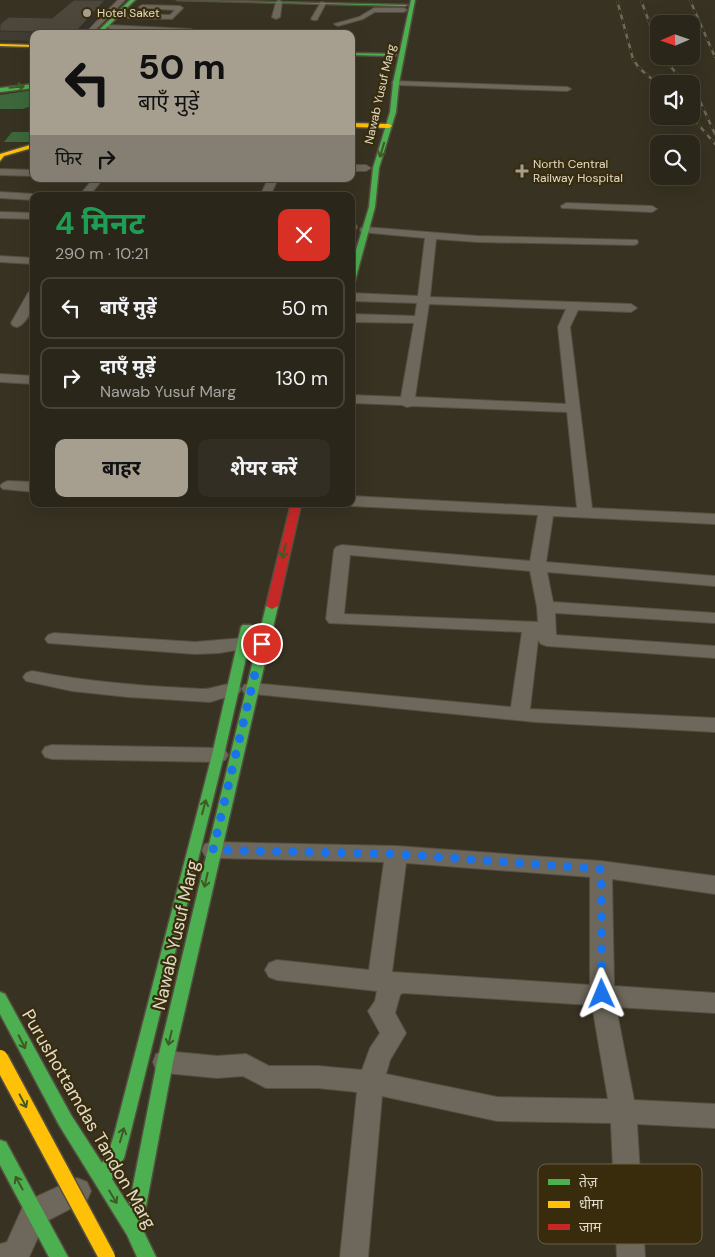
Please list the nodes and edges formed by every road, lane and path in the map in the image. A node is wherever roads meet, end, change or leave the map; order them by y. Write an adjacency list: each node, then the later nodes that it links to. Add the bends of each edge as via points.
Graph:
1 (122, 0): 16 (street)
2 (150, 0): 5 (street)
3 (181, 0): 4 (main road)
4 (236, 1): 6 (main road)
5 (138, 2): 9 (street); 9 (street, via 180,8 172,17); 14 (main road); 17 (main road)
6 (279, 2): 7 (main road); 10 (street)
7 (323, 3): 8 (main road); 13 (street)
8 (407, 4): 11 (street, via 374,10); 23 (main road, Nawab Yusuf Marg); 24 (main road, Nawab Yusuf Marg)
9 (134, 16): 14 (street); 14 (street)
10 (276, 16)
11 (363, 16): 12 (street); 15 (street)
12 (392, 18)
13 (315, 19)
14 (123, 21): 18 (main road); 19 (street)
15 (338, 24)
16 (90, 30)
17 (102, 30)
18 (111, 30)
19 (185, 30)
20 (0, 45): 21 (main road)
21 (30, 46)
22 (355, 54): 23 (main road)
23 (394, 55): 29 (main road, Nawab Yusuf Marg, via 387,76)
24 (396, 83): 26 (street); 29 (main road, Nawab Yusuf Marg)
25 (30, 86): 27 (main road, one-way to 25)
26 (568, 89)
27 (0, 90)
28 (355, 125): 29 (main road)
29 (384, 126): 35 (main road, Nawab Yusuf Marg); 47 (main road, Nawab Yusuf Marg, one-way to 47, via 372,207)
30 (0, 147): 31 (main road)
31 (30, 147)
32 (30, 148): 33 (main road, via 2,155)
33 (0, 159)
34 (355, 168): 35 (street)
35 (366, 168): 46 (main road, Nawab Yusuf Marg)
36 (0, 172): 37 (street)
37 (30, 173)
38 (96, 182): 39 (street)
39 (87, 192)
40 (0, 196): 41 (street)
41 (30, 197)
42 (566, 206): 43 (street)
43 (652, 209)
44 (0, 215): 45 (street)
45 (30, 216)
46 (355, 218)
47 (365, 230): 48 (street); 52 (main road, Nawab Yusuf Marg)
48 (430, 234): 49 (street, via 477,239); 54 (street)
49 (633, 242)
50 (0, 259): 51 (street)
51 (30, 261)
52 (355, 266)
53 (355, 297): 54 (street)
54 (424, 299): 56 (street); 59 (street)
55 (30, 300): 60 (street)
56 (574, 305): 57 (street); 65 (street, via 564,327)
57 (631, 308)
58 (355, 318): 59 (street)
59 (420, 320): 64 (street)
60 (17, 323)
61 (30, 376): 62 (street)
62 (0, 378)
63 (355, 400): 64 (street)
64 (407, 403): 65 (street)
65 (573, 408): 71 (street)
66 (8, 486): 67 (street)
67 (30, 487)
68 (355, 501): 70 (street)
69 (295, 507): 84 (main road, Nawab Yusuf Marg, one-way to 84)
70 (546, 512): 71 (street); 73 (street)
71 (585, 514): 72 (street)
72 (715, 520)
73 (538, 566): 74 (street); 75 (street); 78 (street, via 342,550 334,619)
74 (715, 581)
75 (546, 607): 76 (street); 78 (street)
76 (715, 618)
77 (249, 619): 80 (main road, Nawab Yusuf Marg)
78 (539, 628): 81 (street, via 548,640); 85 (street)
79 (54, 639): 80 (street, via 175,648 222,648)
80 (243, 644): 83 (main road, Nawab Yusuf Marg)
81 (715, 652)
82 (32, 677): 83 (street, via 128,691 210,696)
83 (232, 689): 88 (main road, Nawab Yusuf Marg)
84 (251, 690): 85 (street); 89 (main road, Nawab Yusuf Marg)
85 (520, 714): 86 (street)
86 (715, 726)
87 (52, 752): 88 (street)
88 (218, 755): 105 (main road, Nawab Yusuf Marg, one-way to 88, via 115,1158 122,1135)
89 (213, 850): 90 (street); 99 (main road, Nawab Yusuf Marg, one-way to 99)
90 (396, 854): 91 (street); 94 (street)
91 (601, 869): 92 (street); 95 (street)
92 (715, 885)
93 (277, 970): 94 (street)
94 (380, 981): 95 (street); 100 (street, via 394,986 389,989 386,1006 380,1011 394,1033 379,1056)
95 (602, 994): 97 (street); 101 (street)
96 (0, 999): 105 (main road, Purushottamdas Tandon Marg, one-way to 105, via 65,1120)
97 (715, 1003)
98 (0, 1058): 113 (main road, one-way to 113, bridge)
99 (165, 1062): 100 (street, via 217,1067 246,1065 266,1077); 109 (main road, Nawab Yusuf Marg)
100 (371, 1082): 101 (street, via 497,1109); 115 (street)
101 (623, 1111): 102 (street); 104 (street)
102 (715, 1116)
103 (0, 1148): 107 (main road, one-way to 103)
104 (626, 1164)
105 (102, 1179): 107 (street); 109 (main road, Purushottamdas Tandon Marg, one-way to 109)
106 (53, 1189): 108 (main road)
107 (35, 1212): 111 (street, via 16,1253); 112 (main road)
108 (66, 1215)
109 (133, 1229): 114 (main road, Purushottamdas Tandon Marg)
110 (630, 1244): 116 (street)
111 (3, 1257)
112 (59, 1257)
113 (107, 1257)
114 (147, 1257)
115 (354, 1257)
116 (631, 1257)

